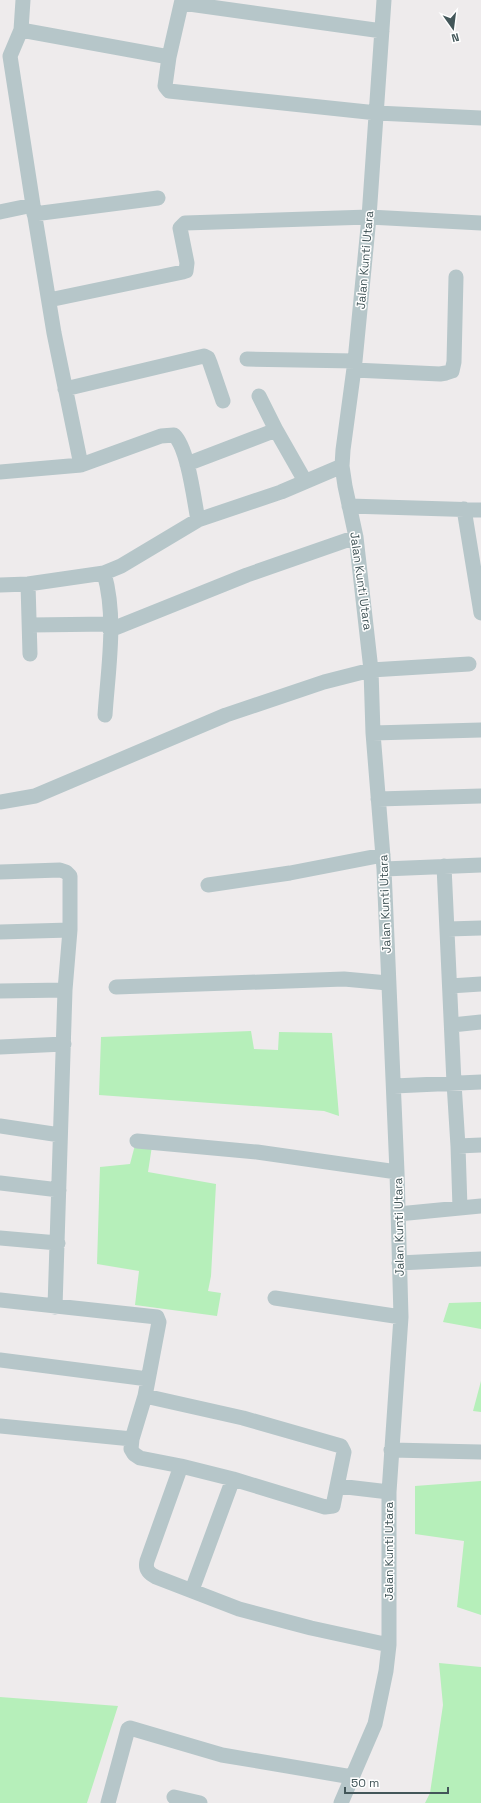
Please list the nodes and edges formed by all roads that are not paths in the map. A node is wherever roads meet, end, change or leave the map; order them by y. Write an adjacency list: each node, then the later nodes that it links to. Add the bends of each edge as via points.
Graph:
1 (23, 0): 4 (street)
2 (384, 0): 5 (street, Jalan Kunti Utara)
3 (182, 1): 5 (street); 7 (street)
4 (21, 30): 6 (street); 7 (street)
5 (382, 31): 8 (street, Jalan Kunti Utara)
6 (6, 51): 11 (street, via 10,56)
7 (169, 57): 8 (street, via 165,86 169,91)
8 (377, 113): 9 (street); 13 (street, Jalan Kunti Utara)
9 (481, 118)
10 (158, 198): 11 (street)
11 (34, 210): 12 (street); 16 (street)
12 (0, 212)
13 (370, 217): 14 (street); 16 (street, via 185,223 180,228 188,263 186,271); 18 (street, Jalan Kunti Utara)
14 (481, 223)
15 (456, 277): 18 (street, via 452,371 440,374)
16 (49, 300): 19 (street)
17 (247, 359): 18 (street)
18 (355, 366): 25 (street, Jalan Kunti Utara)
19 (65, 389): 21 (street, via 204,356 208,358); 24 (street)
20 (259, 396): 22 (street)
21 (223, 401)
22 (276, 430): 23 (street); 27 (street)
23 (187, 464): 24 (street, via 176,437 169,434); 31 (street)
24 (81, 465): 26 (street)
25 (342, 466): 27 (street); 28 (street, Jalan Kunti Utara)
26 (0, 472)
27 (305, 482): 31 (street)
28 (349, 506): 29 (street); 32 (street, Jalan Kunti Utara)
29 (464, 509): 30 (street); 36 (street)
30 (481, 510)
31 (198, 520): 33 (street, via 121,566)
32 (356, 538): 38 (street, via 247,575); 41 (street, Jalan Kunti Utara)
33 (104, 573): 34 (street); 38 (street, via 108,584)
34 (28, 584): 35 (street); 37 (street)
35 (0, 585)
36 (481, 613)
37 (30, 625): 38 (street); 39 (street)
38 (110, 627): 42 (street)
39 (30, 654)
40 (470, 664): 41 (street)
41 (371, 670): 44 (street, Jalan Kunti Utara); 47 (street, via 324,682 226,716 35,796)
42 (105, 715)
43 (481, 730): 44 (street)
44 (373, 733): 46 (street, Jalan Kunti Utara)
45 (481, 796): 46 (street)
46 (378, 799): 48 (street, Jalan Kunti Utara)
47 (0, 802)
48 (384, 862): 50 (street); 52 (street); 57 (street, Jalan Kunti Utara)
49 (481, 865): 50 (street)
50 (444, 866): 54 (street)
51 (0, 872): 55 (street, via 60,870 68,874)
52 (208, 885)
53 (481, 928): 54 (street)
54 (448, 929): 59 (street)
55 (70, 930): 56 (street); 61 (street)
56 (0, 932)
57 (388, 982): 60 (street, via 344,979); 69 (street, Jalan Kunti Utara)
58 (481, 984): 59 (street)
59 (450, 986): 64 (street)
60 (116, 987)
61 (65, 990): 62 (street); 65 (street)
62 (0, 991)
63 (481, 1022): 64 (street)
64 (452, 1025): 68 (street)
65 (64, 1044): 66 (street); 71 (street)
66 (0, 1047)
67 (481, 1082): 68 (street)
68 (454, 1083): 69 (street); 74 (street)
69 (394, 1086): 75 (street, Jalan Kunti Utara)
70 (0, 1126): 71 (street)
71 (60, 1135): 77 (street)
72 (137, 1140): 75 (street, via 258,1152)
73 (481, 1145): 74 (street)
74 (458, 1146): 79 (street)
75 (397, 1172): 80 (street, Jalan Kunti Utara)
76 (0, 1183): 77 (street)
77 (59, 1190): 82 (street)
78 (481, 1206): 79 (street)
79 (460, 1208): 80 (street)
80 (398, 1214): 84 (street, Jalan Kunti Utara)
81 (0, 1238): 82 (street)
82 (58, 1243): 87 (street)
83 (481, 1258): 84 (street)
84 (399, 1263): 88 (street, Jalan Kunti Utara)
85 (275, 1298): 88 (street)
86 (0, 1300): 87 (street)
87 (55, 1307): 90 (street, via 157,1317 160,1322)
88 (401, 1317): 94 (street, Jalan Kunti Utara)
89 (0, 1360): 90 (street)
90 (148, 1379): 91 (street)
91 (145, 1396): 93 (street); 98 (street, via 337,1443 343,1447 344,1452)
92 (0, 1426): 93 (street)
93 (132, 1439): 96 (street, via 131,1449 136,1456)
94 (391, 1450): 95 (street); 99 (street, Jalan Kunti Utara)
95 (481, 1452)
96 (181, 1466): 97 (street); 100 (street, via 146,1566 151,1574)
97 (232, 1479): 98 (street, via 329,1507 334,1504); 100 (street)
98 (338, 1486): 99 (street)
99 (389, 1492): 101 (street, Jalan Kunti Utara)
100 (192, 1590): 101 (street, via 239,1609)
101 (389, 1646): 102 (street, Jalan Kunti Utara, via 375,1724)
102 (352, 1777): 104 (street, via 222,1755 130,1728); 106 (street, Jalan Kunti Utara)
103 (174, 1797): 105 (street)
104 (108, 1803)
105 (200, 1803)
106 (341, 1803)

